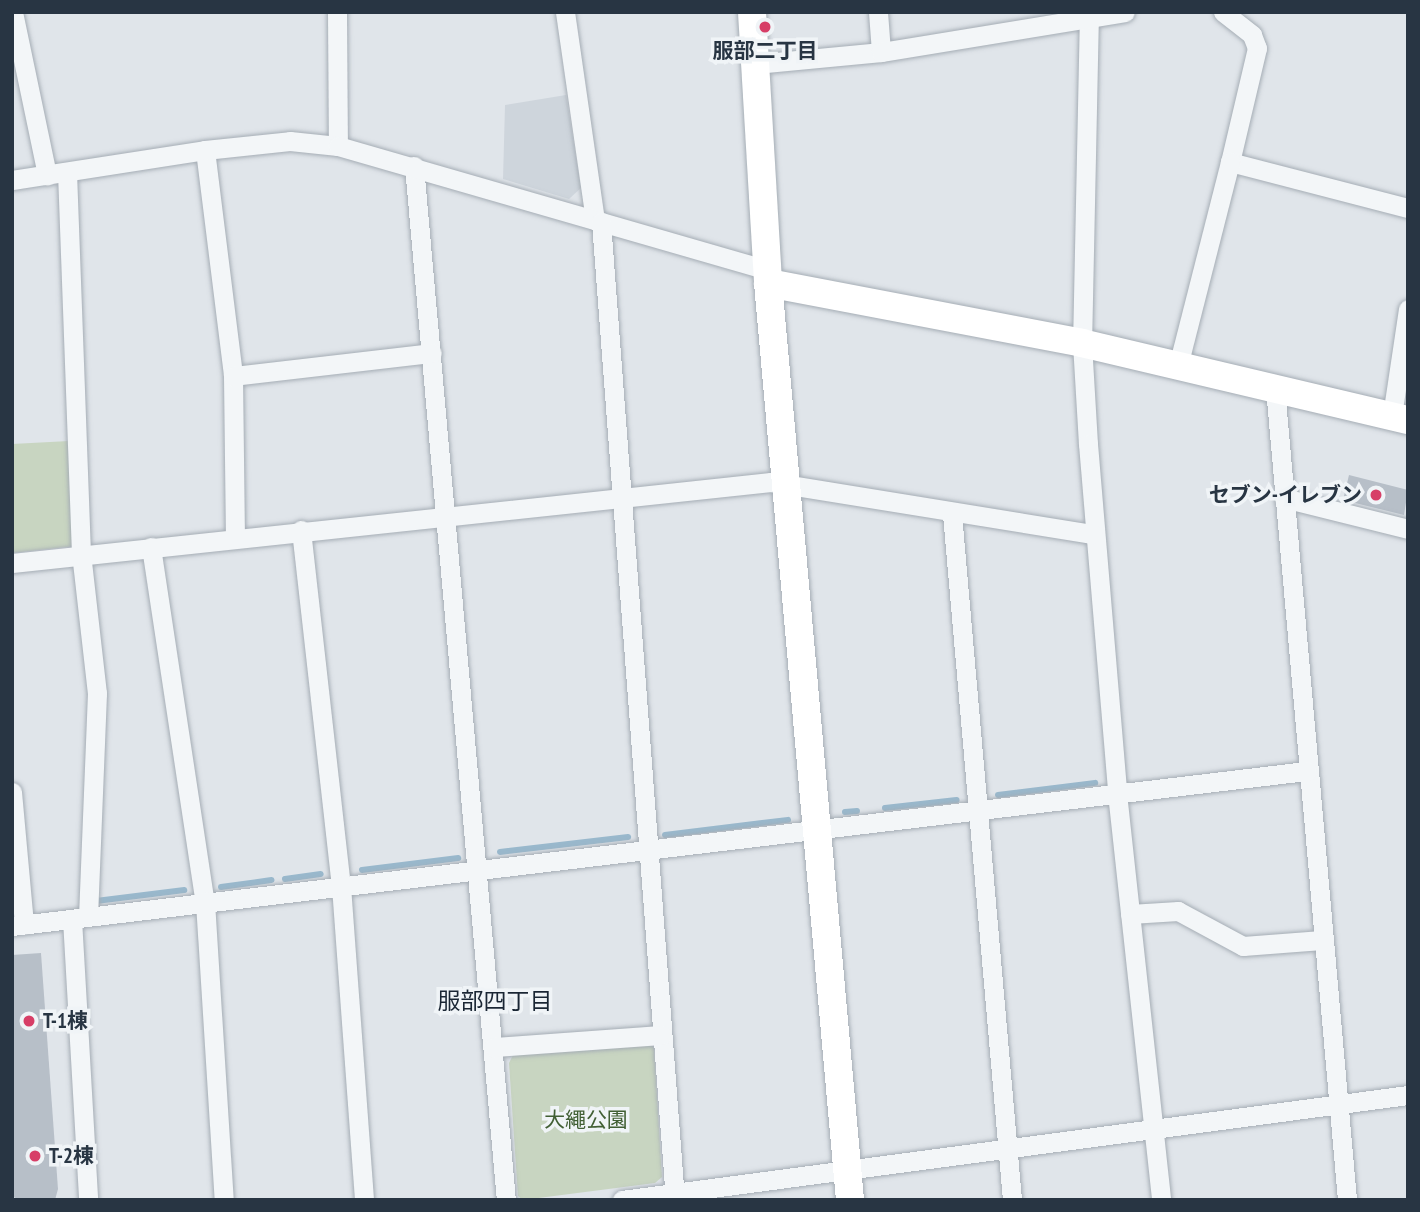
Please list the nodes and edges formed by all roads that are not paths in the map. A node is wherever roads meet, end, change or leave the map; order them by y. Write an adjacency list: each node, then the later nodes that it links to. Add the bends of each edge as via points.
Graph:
1 (13, 12): 16 (street)
2 (337, 12): 11 (street)
3 (565, 12): 19 (street)
4 (752, 12): 10 (street)
5 (878, 12): 9 (street)
6 (1125, 12): 8 (street)
7 (1223, 12): 13 (street, via 1252,35 1257,48)
8 (1089, 15): 9 (street); 22 (street)
9 (881, 52): 10 (street)
10 (755, 64): 20 (street)
11 (338, 146): 12 (street, via 290,141); 14 (street)
12 (205, 150): 15 (street); 25 (street)
13 (1230, 162): 18 (street); 24 (street)
14 (414, 166): 19 (street); 23 (street)
15 (67, 172): 16 (street); 38 (street)
16 (47, 175): 17 (street)
17 (12, 180)
18 (1408, 208)
19 (598, 221): 20 (street); 29 (street)
20 (767, 276): 22 (street); 28 (street)
21 (1408, 309): 27 (street)
22 (1082, 343): 24 (street); 35 (street)
23 (432, 354): 25 (street); 31 (street)
24 (1178, 366): 26 (street)
25 (233, 376): 36 (street)
26 (1276, 388): 27 (street); 30 (street)
27 (1400, 418)
28 (786, 483): 29 (street); 32 (street); 44 (street)
29 (619, 496): 31 (street); 45 (street)
30 (1284, 498): 33 (street); 40 (street)
31 (448, 514): 34 (street); 46 (street)
32 (952, 514): 35 (street); 43 (street)
33 (1408, 529)
34 (301, 530): 36 (street); 47 (street)
35 (1093, 534): 42 (street)
36 (235, 537): 37 (street)
37 (151, 547): 38 (street); 48 (street)
38 (81, 553): 39 (street); 50 (street, via 97,693)
39 (12, 563)
40 (1307, 771): 42 (street); 52 (street)
41 (12, 792): 51 (street)
42 (1117, 793): 43 (street); 49 (street)
43 (976, 810): 44 (street); 58 (street)
44 (819, 828): 45 (street); 59 (street)
45 (648, 849): 46 (street); 53 (street)
46 (480, 868): 47 (street); 54 (street)
47 (341, 886): 48 (street); 63 (street)
48 (205, 902): 50 (street); 62 (street)
49 (1130, 914): 52 (street, via 1178,911 1243,946); 57 (street)
50 (80, 918): 51 (street); 61 (street)
51 (18, 925)
52 (1322, 940): 56 (street)
53 (662, 1035): 54 (street); 60 (street)
54 (494, 1046): 64 (street)
55 (1408, 1095): 56 (street)
56 (1338, 1104): 57 (street); 68 (street)
57 (1153, 1129): 58 (street); 67 (street)
58 (1008, 1149): 59 (street); 66 (street)
59 (849, 1186): 60 (street)
60 (675, 1196): 65 (street)
61 (88, 1200)
62 (224, 1200)
63 (364, 1200)
64 (506, 1200)
65 (622, 1200)
66 (1012, 1200)
67 (1161, 1200)
68 (1347, 1200)

